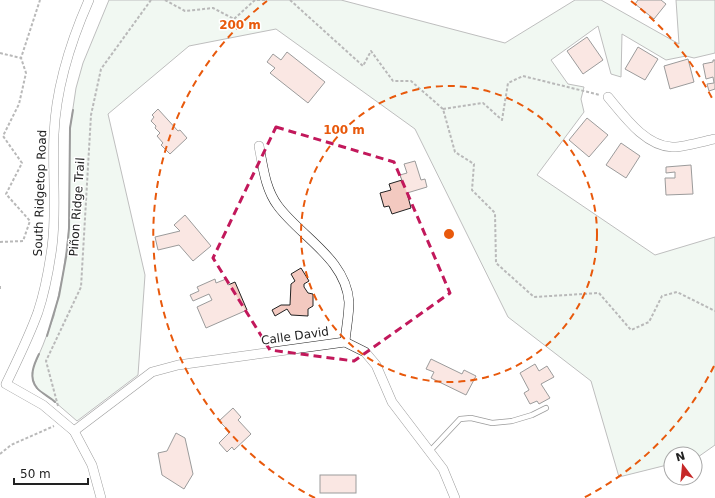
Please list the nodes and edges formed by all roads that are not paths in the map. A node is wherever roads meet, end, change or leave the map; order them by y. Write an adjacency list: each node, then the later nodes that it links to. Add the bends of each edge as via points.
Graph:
1 (89, 0): 6 (street, South Ridgetop Road, via 70,46 57,98 52,245 45,288 29,336)
2 (608, 97): 3 (street, via 642,135 656,142 672,147)
3 (715, 139)
4 (259, 146): 5 (street, via 266,184 278,206 337,267 348,302)
5 (345, 342): 8 (street, Calle David, via 178,365 152,372); 9 (street, Calle David, via 365,352 376,365 392,402)
6 (3, 385): 8 (street, via 43,405)
7 (546, 408): 9 (lane, via 532,415 505,422 460,419)
8 (74, 431): 10 (street, via 92,464)
9 (430, 451): 11 (street, Calle David, via 443,469)
10 (101, 498)
11 (455, 498)

